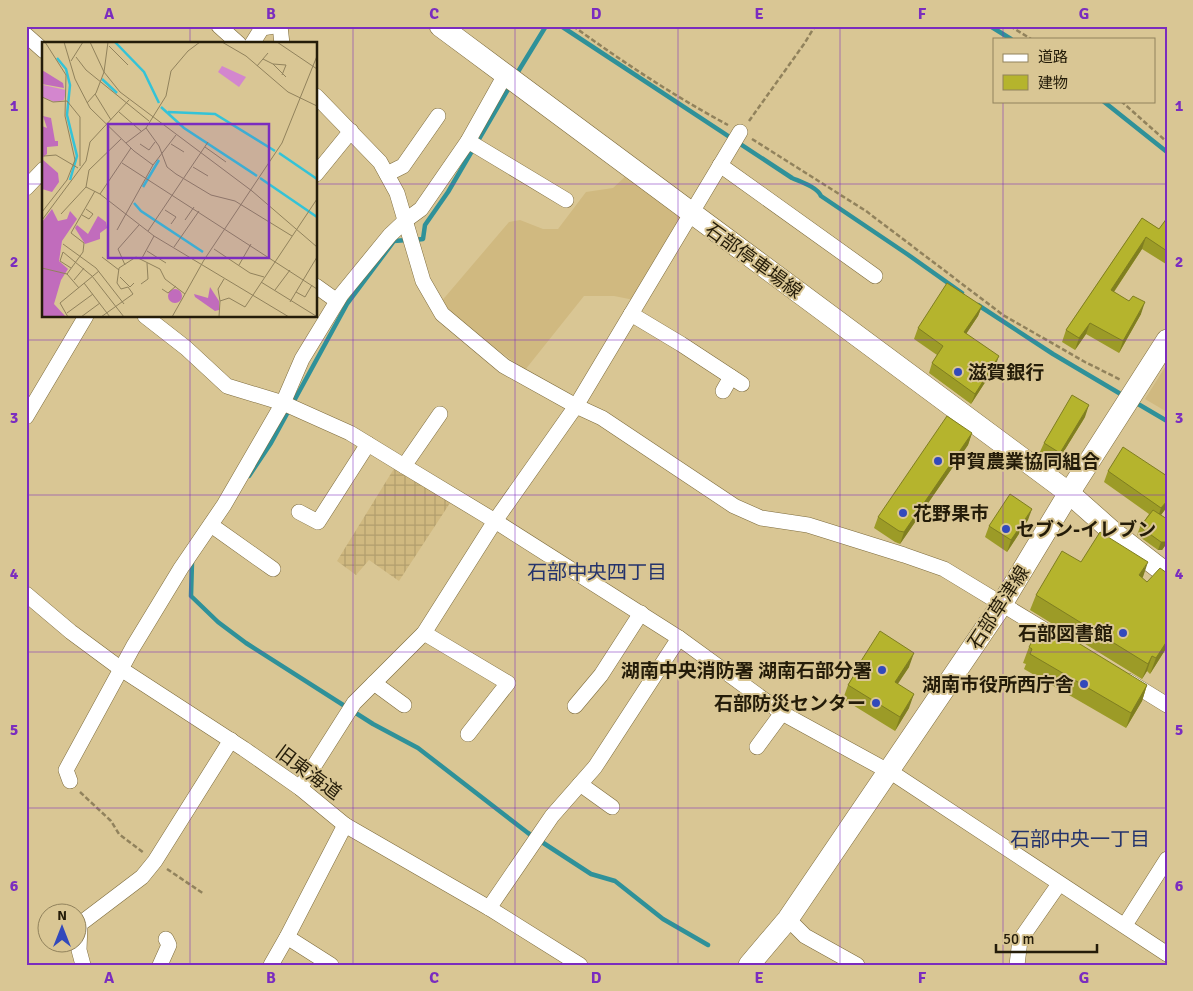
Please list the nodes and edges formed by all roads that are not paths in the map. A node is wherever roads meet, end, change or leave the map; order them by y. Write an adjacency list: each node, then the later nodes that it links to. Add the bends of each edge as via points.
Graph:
1 (218, 26): 6 (street)
2 (274, 26): 7 (street, via 262,28)
3 (280, 26): 8 (street)
4 (440, 26): 10 (main road, 石部停車場線)
5 (26, 35): 9 (street)
6 (236, 42)
7 (253, 42)
8 (282, 42)
9 (42, 49)
10 (505, 75): 15 (street); 22 (main road, 石部停車場線)
11 (318, 98): 13 (street)
12 (438, 116): 19 (street, via 403,166)
13 (351, 131): 18 (street); 19 (street)
14 (740, 132): 16 (street)
15 (468, 141): 21 (street); 23 (street, via 421,209)
16 (720, 165): 22 (street); 24 (street)
17 (42, 171): 20 (street)
18 (318, 172)
19 (387, 174): 23 (street, via 398,193)
20 (26, 188)
21 (566, 200)
22 (692, 214): 27 (street); 38 (main road, 石部停車場線)
23 (406, 220): 26 (street); 33 (street, via 422,281 442,314 504,366)
24 (875, 276)
25 (318, 287): 26 (street)
26 (337, 301): 32 (street, via 302,359)
27 (631, 314): 31 (street, via 736,381); 33 (street)
28 (85, 318): 35 (street)
29 (148, 318): 32 (street, via 227,386)
30 (1167, 340): 38 (main road, 石部草津線)
31 (723, 391)
32 (283, 403): 36 (street); 41 (street)
33 (576, 406): 40 (street); 45 (street, via 602,418 734,506 761,518 808,525 944,569)
34 (440, 414): 37 (street)
35 (26, 418)
36 (368, 444): 37 (street); 39 (street, via 318,522)
37 (404, 466): 40 (street)
38 (1069, 493): 43 (main road, 石部停車場線); 45 (main road, 石部草津線)
39 (299, 512)
40 (495, 521): 46 (street); 47 (street)
41 (211, 525): 42 (street); 50 (street, via 181,568)
42 (273, 569)
43 (1167, 574)
44 (26, 594): 50 (street, 旧東海道)
45 (1002, 604): 49 (street); 60 (main road, 石部草津線)
46 (641, 614): 48 (street); 55 (street, via 601,675)
47 (424, 633): 52 (street); 57 (street, via 508,682)
48 (679, 638): 56 (street); 62 (street, via 595,767)
49 (1076, 649)
50 (121, 669): 58 (street, 旧東海道); 61 (street, via 66,770)
51 (1117, 675): 54 (street)
52 (374, 683): 53 (street); 63 (street, via 354,703)
53 (404, 705)
54 (1167, 705)
55 (576, 706)
56 (782, 713): 59 (street); 60 (street)
57 (468, 734)
58 (231, 740): 63 (street, 旧東海道); 74 (street, via 142,877 80,924 79,950)
59 (757, 747)
60 (888, 771): 67 (street); 69 (main road, 石部草津線)
61 (70, 781)
62 (580, 784): 64 (street); 68 (street, via 552,816)
63 (300, 788): 65 (street, 旧東海道)
64 (612, 807)
65 (346, 825): 68 (street, 旧東海道); 71 (street)
66 (1167, 859): 70 (street)
67 (1059, 884): 70 (street); 81 (street, via 1020,940)
68 (489, 908): 78 (street, 旧東海道)
69 (788, 920): 79 (main road, 石部草津線); 80 (street, via 805,936)
70 (1125, 925): 73 (street)
71 (287, 937): 76 (street); 77 (street)
72 (166, 939): 75 (street, via 169,945)
73 (1167, 954)
74 (83, 965)
75 (160, 965)
76 (271, 965)
77 (331, 965)
78 (580, 965)
79 (749, 965)
80 (857, 965)
81 (1017, 965)

